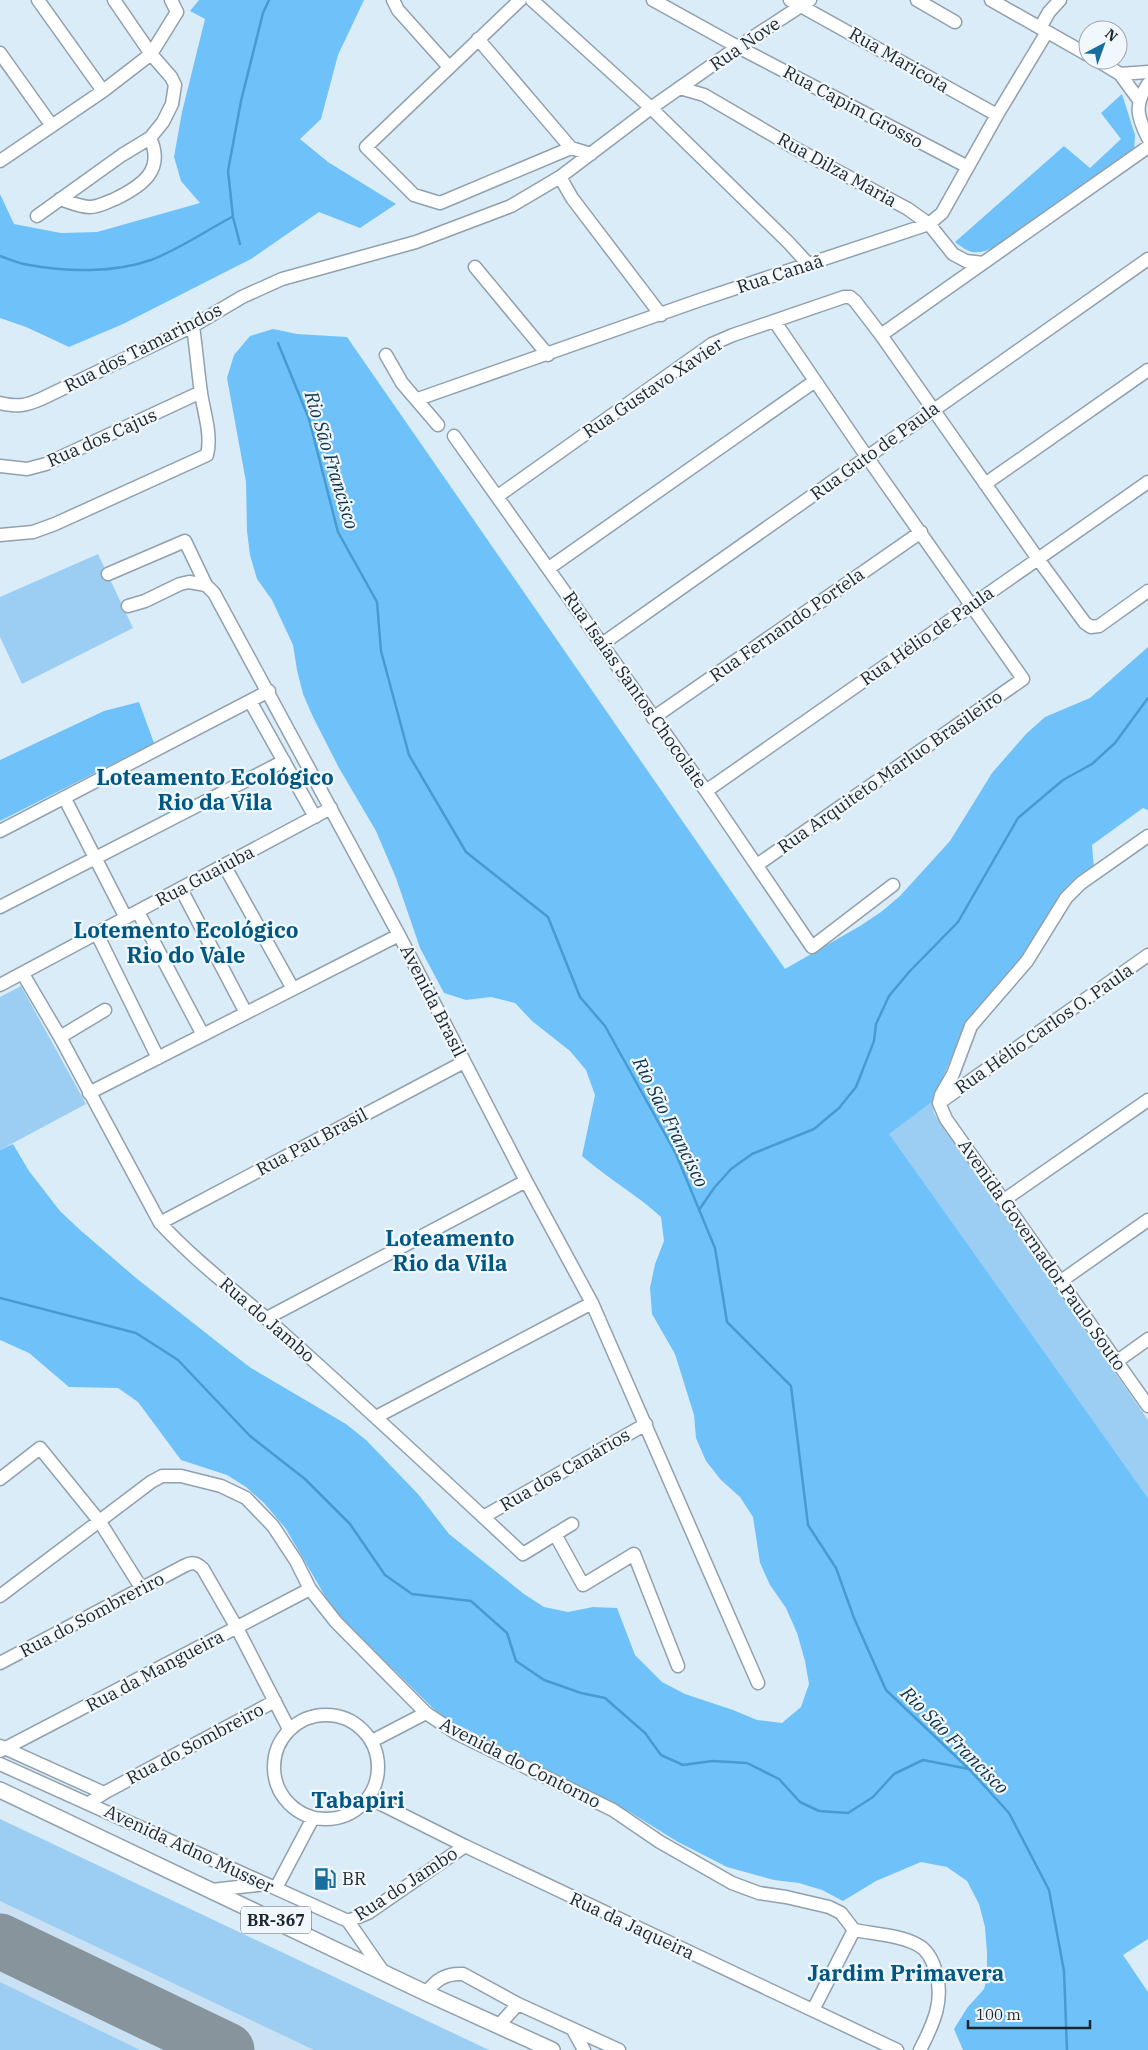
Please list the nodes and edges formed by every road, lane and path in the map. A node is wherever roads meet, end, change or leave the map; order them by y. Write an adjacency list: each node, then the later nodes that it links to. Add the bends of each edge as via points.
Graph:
1 (38, 0): 25 (street)
2 (114, 0): 18 (street)
3 (171, 0): 18 (street, via 177,12)
4 (393, 0): 19 (street, via 398,10)
5 (520, 0): 14 (street)
6 (532, 0): 27 (street)
7 (653, 0): 15 (street, Rua Capim Grosso)
8 (917, 0): 12 (street)
9 (991, 0): 13 (street)
10 (1060, 0): 13 (street, Rua Canaã, via 1049,12)
11 (801, 2): 15 (street, Rua Nove); 28 (street, Rua Maricota)
12 (955, 22)
13 (1043, 30): 16 (street); 28 (street, Rua Canaã)
14 (478, 39): 19 (street); 32 (street)
15 (738, 47): 24 (street, Rua Nove); 36 (street, Rua Capim Grosso)
16 (1078, 49)
17 (0, 53): 29 (street)
18 (151, 54): 25 (street); 30 (street, via 175,85 172,104)
19 (449, 66): 32 (street, via 366,147 414,195 440,203)
20 (1113, 70): 22 (street)
21 (1148, 72): 22 (street)
22 (1120, 74): 26 (street)
23 (1148, 84): 26 (street)
24 (680, 88): 27 (street, Rua Nove); 40 (street, Rua Dilza Maria, via 704,95 908,209)
25 (103, 91): 29 (street)
26 (1139, 100): 31 (street, via 1138,111)
27 (651, 108): 34 (street, Rua Nove); 43 (street)
28 (997, 115): 36 (street, Rua Canaã)
29 (52, 126): 35 (street)
30 (150, 138): 38 (street); 38 (street, via 155,163 142,184 102,205 90,207)
31 (1148, 138)
32 (571, 148): 34 (street)
33 (1148, 148): 42 (street)
34 (591, 154): 37 (street, Rua Nove)
35 (0, 162)
36 (968, 168): 40 (street, Rua Canaã, via 942,213)
37 (560, 177): 45 (street, via 572,198); 47 (street, Rua dos Tamarindos, via 511,206 416,242 282,279 242,297)
38 (60, 199): 39 (street)
39 (37, 216)
40 (929, 224): 42 (street, Rua Dilza Maria, via 953,254 966,261); 43 (street, Rua Canaã)
41 (1148, 258): 56 (street, Rua Guto de Paula)
42 (984, 263): 48 (street)
43 (809, 265): 45 (street, Rua Canaã)
44 (475, 267): 50 (street)
45 (661, 315): 50 (street, Rua Canaã)
46 (776, 322): 48 (street, Rua Gustavo Xavier, via 850,297); 52 (street); 63 (street, Rua Gustavo Xavier, via 712,344)
47 (193, 326): 53 (street); 55 (street, Rua dos Tamarindos, via 26,406)
48 (881, 335): 56 (street)
49 (386, 355): 54 (street, via 402,383)
50 (548, 355): 54 (street, Rua Canaã)
51 (1148, 370): 62 (street)
52 (815, 381): 59 (street); 67 (street)
53 (201, 392): 60 (street, Rua dos Cajus, via 46,464 27,469); 65 (street, via 210,445 207,455 40,530)
54 (418, 399): 57 (street)
55 (0, 403)
56 (933, 409): 59 (street, Rua Guto de Paula); 62 (street)
57 (438, 425)
58 (454, 436): 63 (street, Rua Isaías Santos Chocolate)
59 (867, 457): 64 (street); 73 (street, Rua Guto de Paula)
60 (0, 466)
61 (1148, 482): 66 (street, Rua Hélio de Paula)
62 (986, 484): 66 (street)
63 (498, 496): 67 (street, Rua Isaías Santos Chocolate)
64 (921, 532): 71 (street); 76 (street, Rua Fernando Portela)
65 (0, 535)
66 (1038, 559): 70 (street, via 1085,623 1094,627); 71 (street, Rua Hélio de Paula)
67 (549, 568): 73 (street, Rua Isaías Santos Chocolate)
68 (108, 574): 69 (street, Avenida Brasil, via 185,542)
69 (206, 586): 72 (street, via 189,582 180,584); 74 (street, Avenida Brasil, via 214,592)
70 (1148, 591)
71 (971, 604): 78 (street, Rua Hélio de Paula); 86 (street, Rua Arquiteto Marluo Brasileiro, via 1023,679)
72 (128, 606)
73 (602, 644): 76 (street, Rua Isaías Santos Chocolate)
74 (269, 691): 75 (street); 80 (street, Avenida Brasil)
75 (250, 701): 77 (street); 79 (street)
76 (653, 718): 78 (street, Rua Isaías Santos Chocolate)
77 (284, 761): 81 (street); 84 (street)
78 (706, 791): 86 (street, Rua Isaías Santos Chocolate)
79 (65, 799): 82 (street); 84 (street)
80 (331, 808): 81 (street, Rua Guaiuba); 92 (street, Avenida Brasil)
81 (314, 817): 85 (street, Rua Guaiuba)
82 (0, 831)
83 (1148, 836): 105 (street, via 1081,882 1066,898 1026,960 971,1026)
84 (96, 859): 89 (street); 90 (street)
85 (224, 865): 88 (street, Rua Guaiuba); 96 (street)
86 (757, 865): 87 (street, Rua Isaías Santos Chocolate, via 812,947)
87 (893, 885)
88 (181, 888): 90 (street, Rua Guaiuba); 98 (street)
89 (0, 907)
90 (132, 915): 91 (street, Rua Guaiuba); 99 (street)
91 (96, 934): 94 (street, Rua Guaiuba); 101 (street)
92 (399, 935): 96 (street); 102 (street, Avenida Brasil)
93 (1148, 955): 105 (street, Rua Hélio Carlos O. Paula)
94 (23, 974): 95 (street, Rua Guaiuba); 100 (street, Rua do Jambo)
95 (0, 985)
96 (293, 989): 98 (street)
97 (105, 1010): 100 (street)
98 (246, 1013): 99 (street)
99 (203, 1035): 101 (street)
100 (60, 1037): 103 (street, Rua do Jambo)
101 (158, 1058): 103 (street)
102 (464, 1062): 106 (street, Avenida Brasil); 109 (street, Rua Pau Brasil)
103 (89, 1093): 109 (street, Rua do Jambo)
104 (1148, 1100): 107 (street)
105 (939, 1103): 107 (street, Avenida Governador Paulo Souto, via 946,1119)
106 (526, 1181): 111 (street, Avenida Brasil); 112 (street)
107 (1004, 1200): 110 (street, Avenida Governador Paulo Souto)
108 (1148, 1220): 110 (street)
109 (160, 1223): 112 (street, Rua do Jambo, via 192,1256)
110 (1061, 1281): 114 (street, Avenida Governador Paulo Souto)
111 (592, 1303): 116 (street); 117 (street, Avenida Brasil)
112 (267, 1318): 116 (street, Rua do Jambo)
113 (1148, 1339): 114 (street)
114 (1116, 1362): 115 (street, Avenida Governador Paulo Souto)
115 (1148, 1406)
116 (376, 1417): 119 (street, Rua do Jambo)
117 (646, 1424): 119 (street, Rua dos Canários); 130 (street, Avenida Brasil)
118 (0, 1480): 120 (street, via 40,1448)
119 (483, 1517): 122 (street, Rua do Jambo, via 524,1554)
120 (100, 1522): 124 (street); 125 (street, Avenida do Contorno, via 162,1476 172,1475 221,1486 246,1498 273,1526); 126 (street, Avenida do Contorno)
121 (572, 1524): 122 (street)
122 (555, 1534): 129 (street, via 583,1585 634,1554)
123 (184, 1566): 124 (street, Rua do Sombreriro); 127 (street, Rua do Sombreiro, via 190,1562 202,1568)
124 (142, 1589): 128 (street, Rua do Sombreriro)
125 (310, 1589): 127 (street, Rua da Mangueira); 132 (street, Avenida do Contorno, via 336,1622)
126 (0, 1596)
127 (237, 1628): 131 (street, Rua do Sombreiro); 135 (street, Rua da Mangueira)
128 (0, 1663)
129 (678, 1666)
130 (758, 1683)
131 (275, 1701): 133 (street, Rua do Sombreiro); 138 (street, Rua do Sombreiro)
132 (426, 1713): 134 (street); 146 (street, Avenida do Contorno, via 456,1733 613,1810 660,1842 732,1883 759,1893 829,1907 841,1913)
133 (289, 1729): 134 (street, via 317,1714 333,1714 362,1728); 141 (street, via 278,1744 273,1762 275,1780 289,1804)
134 (372, 1741): 139 (street, via 379,1770)
135 (2, 1749): 138 (street)
136 (0, 1764): 140 (street, Avenida Adno Musser)
137 (0, 1790): 144 (main road, BR-367)
138 (104, 1792): 140 (street, Rua do Sombreiro)
139 (369, 1798): 141 (street, via 344,1816 328,1820); 142 (street, Rua da Jaqueira)
140 (89, 1803): 143 (street, Avenida Adno Musser)
141 (313, 1818): 143 (street)
142 (464, 1846): 145 (street, Rua do Jambo, via 368,1913); 150 (street, Rua da Jaqueira)
143 (271, 1886): 144 (street); 145 (street, Avenida Adno Musser)
144 (212, 1890): 147 (main road, BR-367)
145 (348, 1922): 147 (street, Avenida Adno Musser)
146 (854, 1930): 150 (street); 157 (street, via 908,1941 923,1949 933,1961 941,1992 931,2028)
147 (384, 1973): 148 (main road, BR-367)
148 (426, 1993): 149 (street, via 442,1977 463,1974); 151 (main road, BR-367)
149 (518, 2004): 151 (street); 152 (street)
150 (813, 2010): 156 (street, Rua da Jaqueira)
151 (499, 2025): 153 (main road, BR-367)
152 (573, 2030): 154 (street); 155 (street)
153 (552, 2050)
154 (584, 2050)
155 (619, 2050)
156 (897, 2050)
157 (920, 2050)

